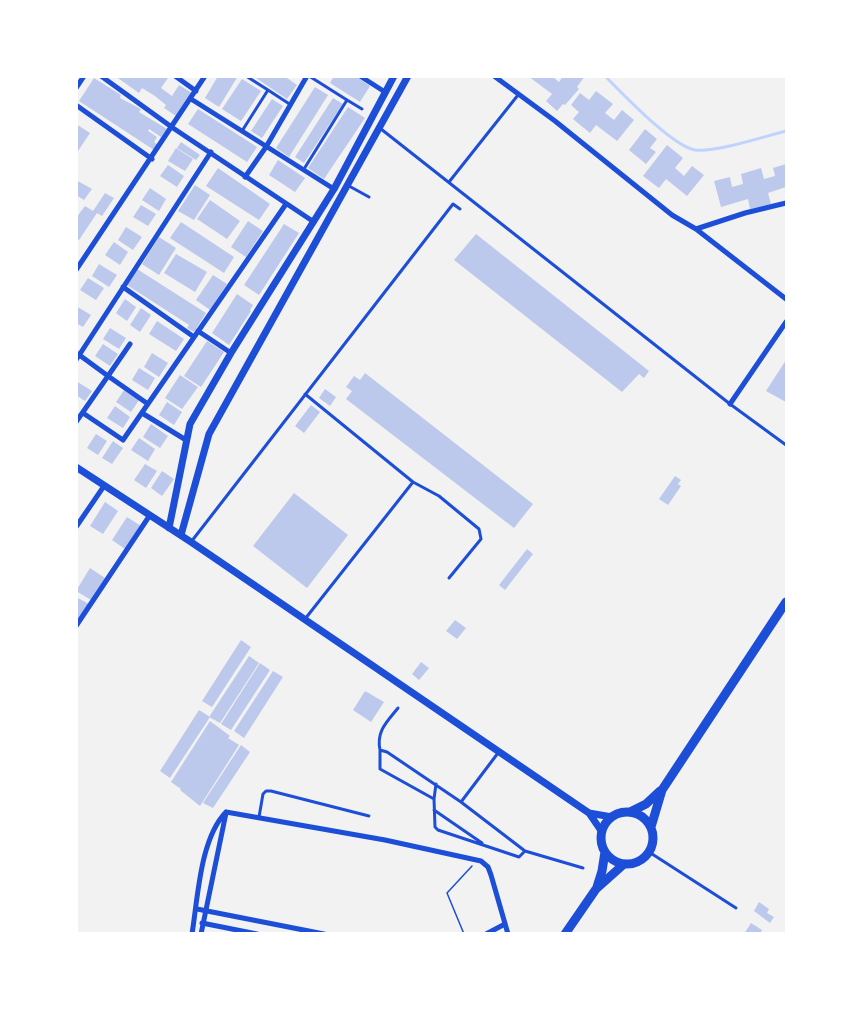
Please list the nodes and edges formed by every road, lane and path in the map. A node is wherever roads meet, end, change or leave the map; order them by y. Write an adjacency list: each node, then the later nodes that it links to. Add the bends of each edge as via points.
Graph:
1 (84, 76): 12 (street)
2 (101, 76): 22 (street)
3 (175, 76): 14 (street)
4 (205, 76): 14 (street)
5 (246, 76): 13 (lane)
6 (297, 76): 11 (street)
7 (360, 76): 15 (street)
8 (394, 76): 15 (street)
9 (408, 76): 23 (street)
10 (494, 76): 16 (street)
11 (307, 78): 18 (lane); 20 (street)
12 (76, 88)
13 (268, 90): 20 (lane); 24 (lane)
14 (196, 91): 17 (street)
15 (385, 92): 32 (street)
16 (518, 95): 30 (lane); 39 (street, via 672,215)
17 (191, 99): 22 (street); 24 (street)
18 (347, 100): 21 (lane); 28 (lane)
19 (76, 105): 27 (street)
20 (291, 105): 25 (street)
21 (362, 109)
22 (173, 128): 26 (street); 27 (street)
23 (379, 128): 30 (lane); 31 (street)
24 (242, 131): 25 (street)
25 (266, 147): 28 (street); 29 (street)
26 (211, 152): 29 (street); 41 (street)
27 (152, 159): 40 (street)
28 (303, 170): 32 (street)
29 (245, 177): 35 (street)
30 (449, 182): 51 (lane)
31 (347, 186): 33 (lane); 38 (street)
32 (334, 189): 37 (street)
33 (369, 197)
34 (786, 203): 39 (street)
35 (286, 204): 37 (street); 44 (street)
36 (460, 209): 49 (lane, via 453,204)
37 (314, 222): 38 (street); 46 (street)
38 (325, 226): 63 (street, via 209,434)
39 (696, 229): 42 (street)
40 (76, 270)
41 (123, 287): 44 (street); 47 (street)
42 (786, 299)
43 (786, 322): 51 (street)
44 (196, 334): 46 (street); 50 (street)
45 (130, 344): 48 (street)
46 (231, 353): 55 (street, via 190,424)
47 (77, 356): 48 (street)
48 (108, 376): 50 (street); 53 (street)
49 (304, 394): 58 (lane); 64 (lane)
50 (148, 404): 52 (street)
51 (730, 404): 56 (lane)
52 (142, 412): 53 (street, via 123,440); 55 (street)
53 (83, 413): 54 (street)
54 (76, 422)
55 (186, 440): 62 (street)
56 (786, 445)
57 (76, 467): 59 (street)
58 (413, 482): 65 (lane, via 439,496 479,529 481,539); 67 (lane)
59 (104, 486): 60 (street); 61 (street)
60 (150, 515): 62 (street); 68 (street)
61 (76, 526)
62 (169, 528): 63 (street)
63 (181, 535): 64 (street)
64 (191, 542): 67 (street)
65 (449, 578)
66 (786, 602): 73 (main road)
67 (304, 620): 71 (street)
68 (76, 626)
69 (398, 708): 70 (lane, via 379,734)
70 (380, 750): 72 (lane); 74 (lane, via 380,768)
71 (499, 752): 75 (lane); 79 (street)
72 (436, 784): 74 (lane); 75 (lane)
73 (662, 790): 78 (main road); 83 (main road)
74 (434, 799): 76 (lane)
75 (461, 802): 86 (lane)
76 (434, 810): 85 (lane); 85 (lane, via 438,830)
77 (226, 812): 81 (street); 94 (street, via 206,847); 95 (street)
78 (630, 812): 82 (main road); 83 (main road, via 642,816)
79 (589, 813): 82 (street); 84 (street)
80 (369, 816): 81 (lane, via 266,791)
81 (259, 817): 89 (street)
82 (612, 817): 84 (main road)
83 (651, 827): 88 (main road, via 653,840)
84 (602, 832): 87 (main road)
85 (488, 846): 86 (lane, via 519,857)
86 (525, 850): 91 (lane)
87 (606, 852): 90 (main road); 92 (main road)
88 (649, 852): 90 (main road, via 638,861); 93 (lane)
89 (478, 860): 98 (street, via 488,867); 103 (path, via 447,893)
90 (624, 864): 92 (main road)
91 (583, 868)
92 (596, 889): 106 (main road)
93 (736, 908)
94 (197, 909): 95 (street); 96 (street)
95 (204, 910): 97 (street); 102 (street)
96 (194, 922): 97 (street); 99 (street)
97 (202, 923): 100 (street); 101 (street)
98 (505, 924): 104 (street); 105 (street)
99 (192, 933)
100 (201, 933)
101 (257, 933)
102 (324, 933)
103 (464, 933)
104 (486, 933)
105 (508, 933)
106 (565, 933)

